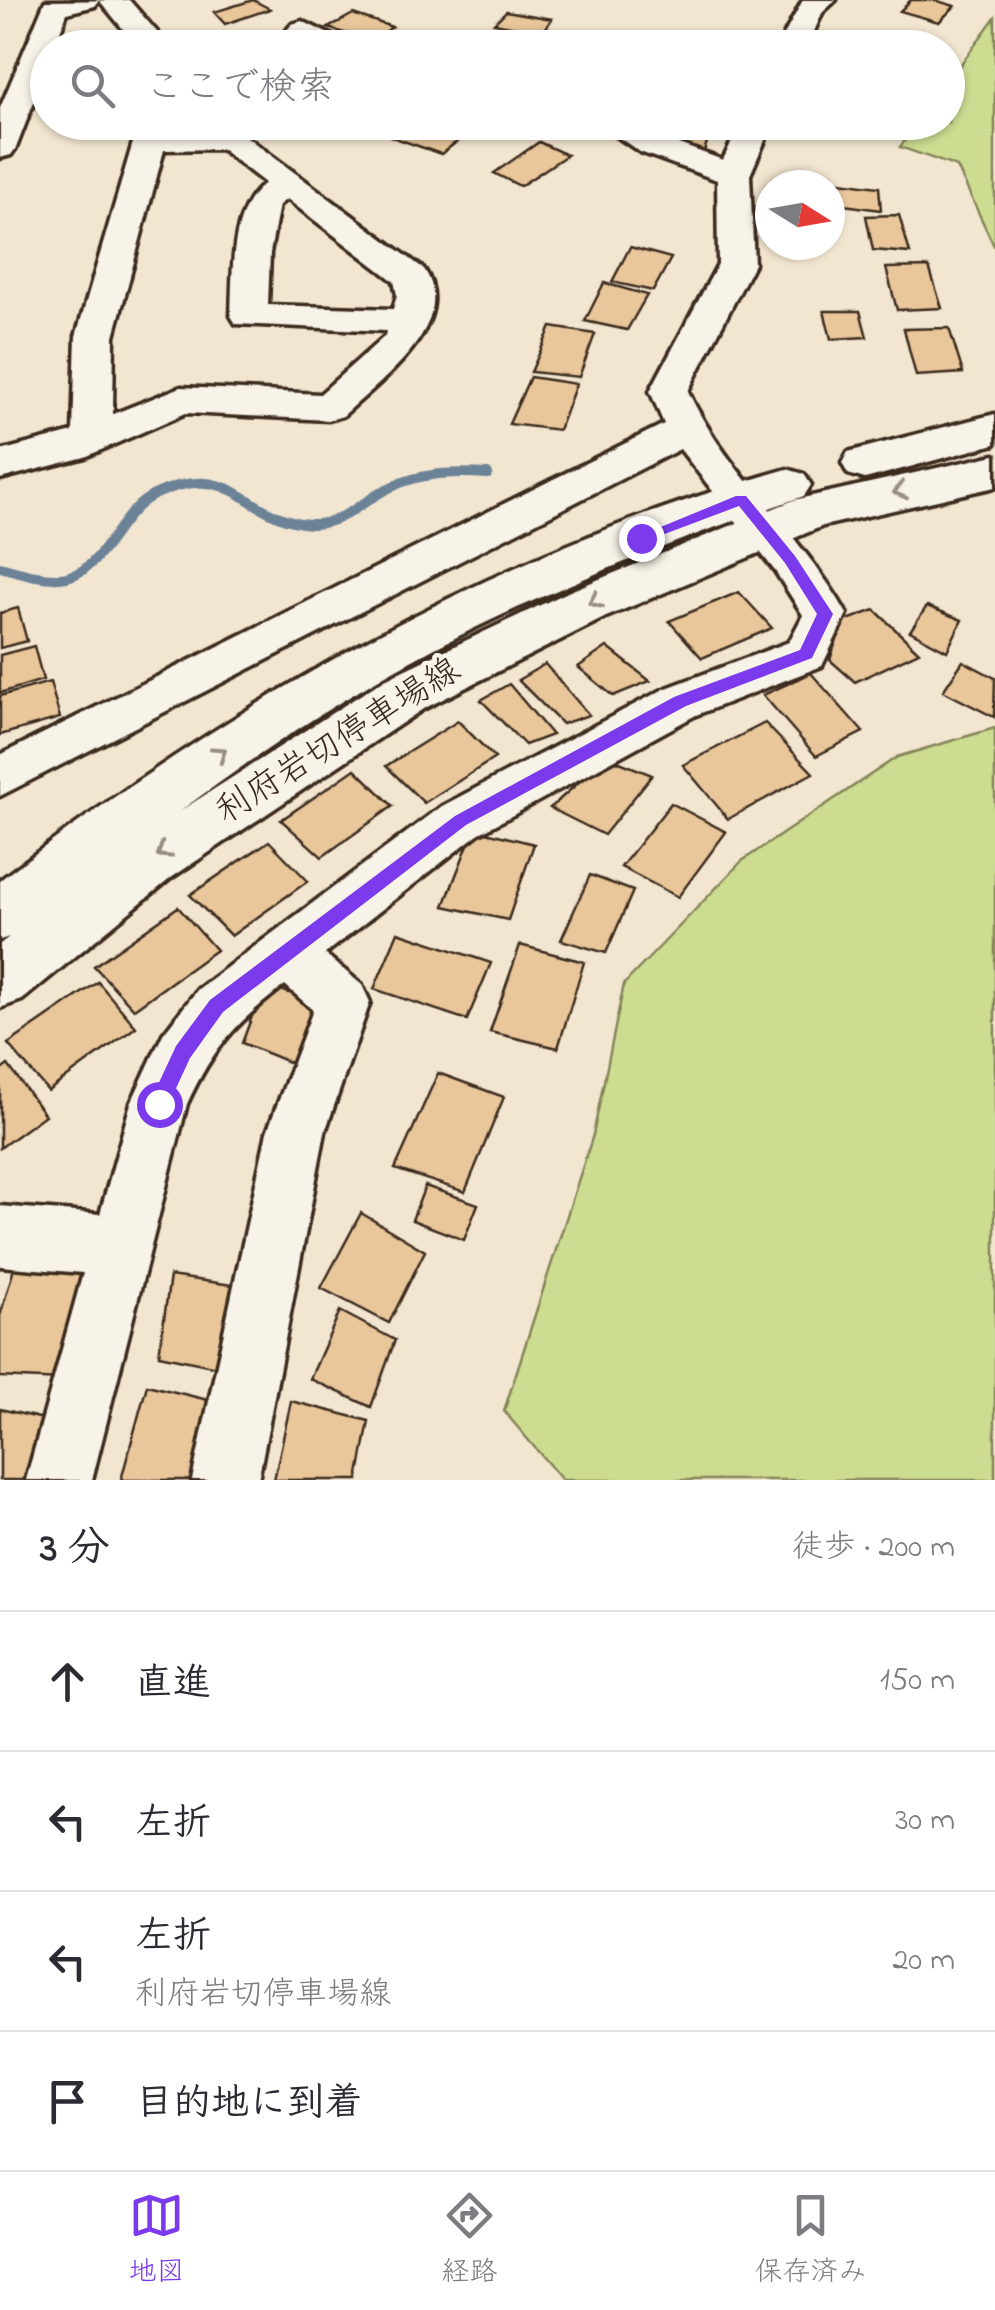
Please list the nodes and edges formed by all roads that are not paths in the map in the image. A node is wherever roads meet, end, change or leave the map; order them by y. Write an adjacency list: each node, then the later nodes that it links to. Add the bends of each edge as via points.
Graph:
1 (85, 0): 4 (street, via 55,7)
2 (113, 0): 5 (street)
3 (822, 0): 6 (street)
4 (46, 30)
5 (140, 30)
6 (800, 30)
7 (30, 70): 12 (street)
8 (150, 140): 18 (street, via 95,336)
9 (230, 140): 14 (street)
10 (643, 140): 13 (street)
11 (749, 140): 13 (street)
12 (1, 144)
13 (733, 174): 16 (street, via 736,264 670,391)
14 (286, 182): 15 (street, via 411,277); 15 (street, via 263,201 249,316)
15 (410, 321): 18 (street, via 402,341 330,407 181,400)
16 (686, 429): 21 (street); 22 (street)
17 (995, 430): 21 (main road, 利府岩切停車場線, via 966,434)
18 (92, 439): 19 (street)
19 (0, 464)
20 (995, 471): 21 (main road, 利府岩切停車場線, one-way to 21, via 811,512)
21 (753, 515): 23 (main road, 利府岩切停車場線, one-way to 21, via 120,821 371,660 508,592 689,517); 24 (street, via 825,614 806,654 680,702 460,820); 25 (main road, 利府岩切停車場線, one-way to 25, via 404,694 150,861)
22 (0, 777)
23 (0, 914)
24 (287, 954): 27 (street, via 216,1006 183,1052 159,1104); 29 (street, via 343,1002 296,1132)
25 (0, 980)
26 (0, 1236): 27 (street)
27 (121, 1246): 28 (street)
28 (59, 1480)
29 (225, 1480)

